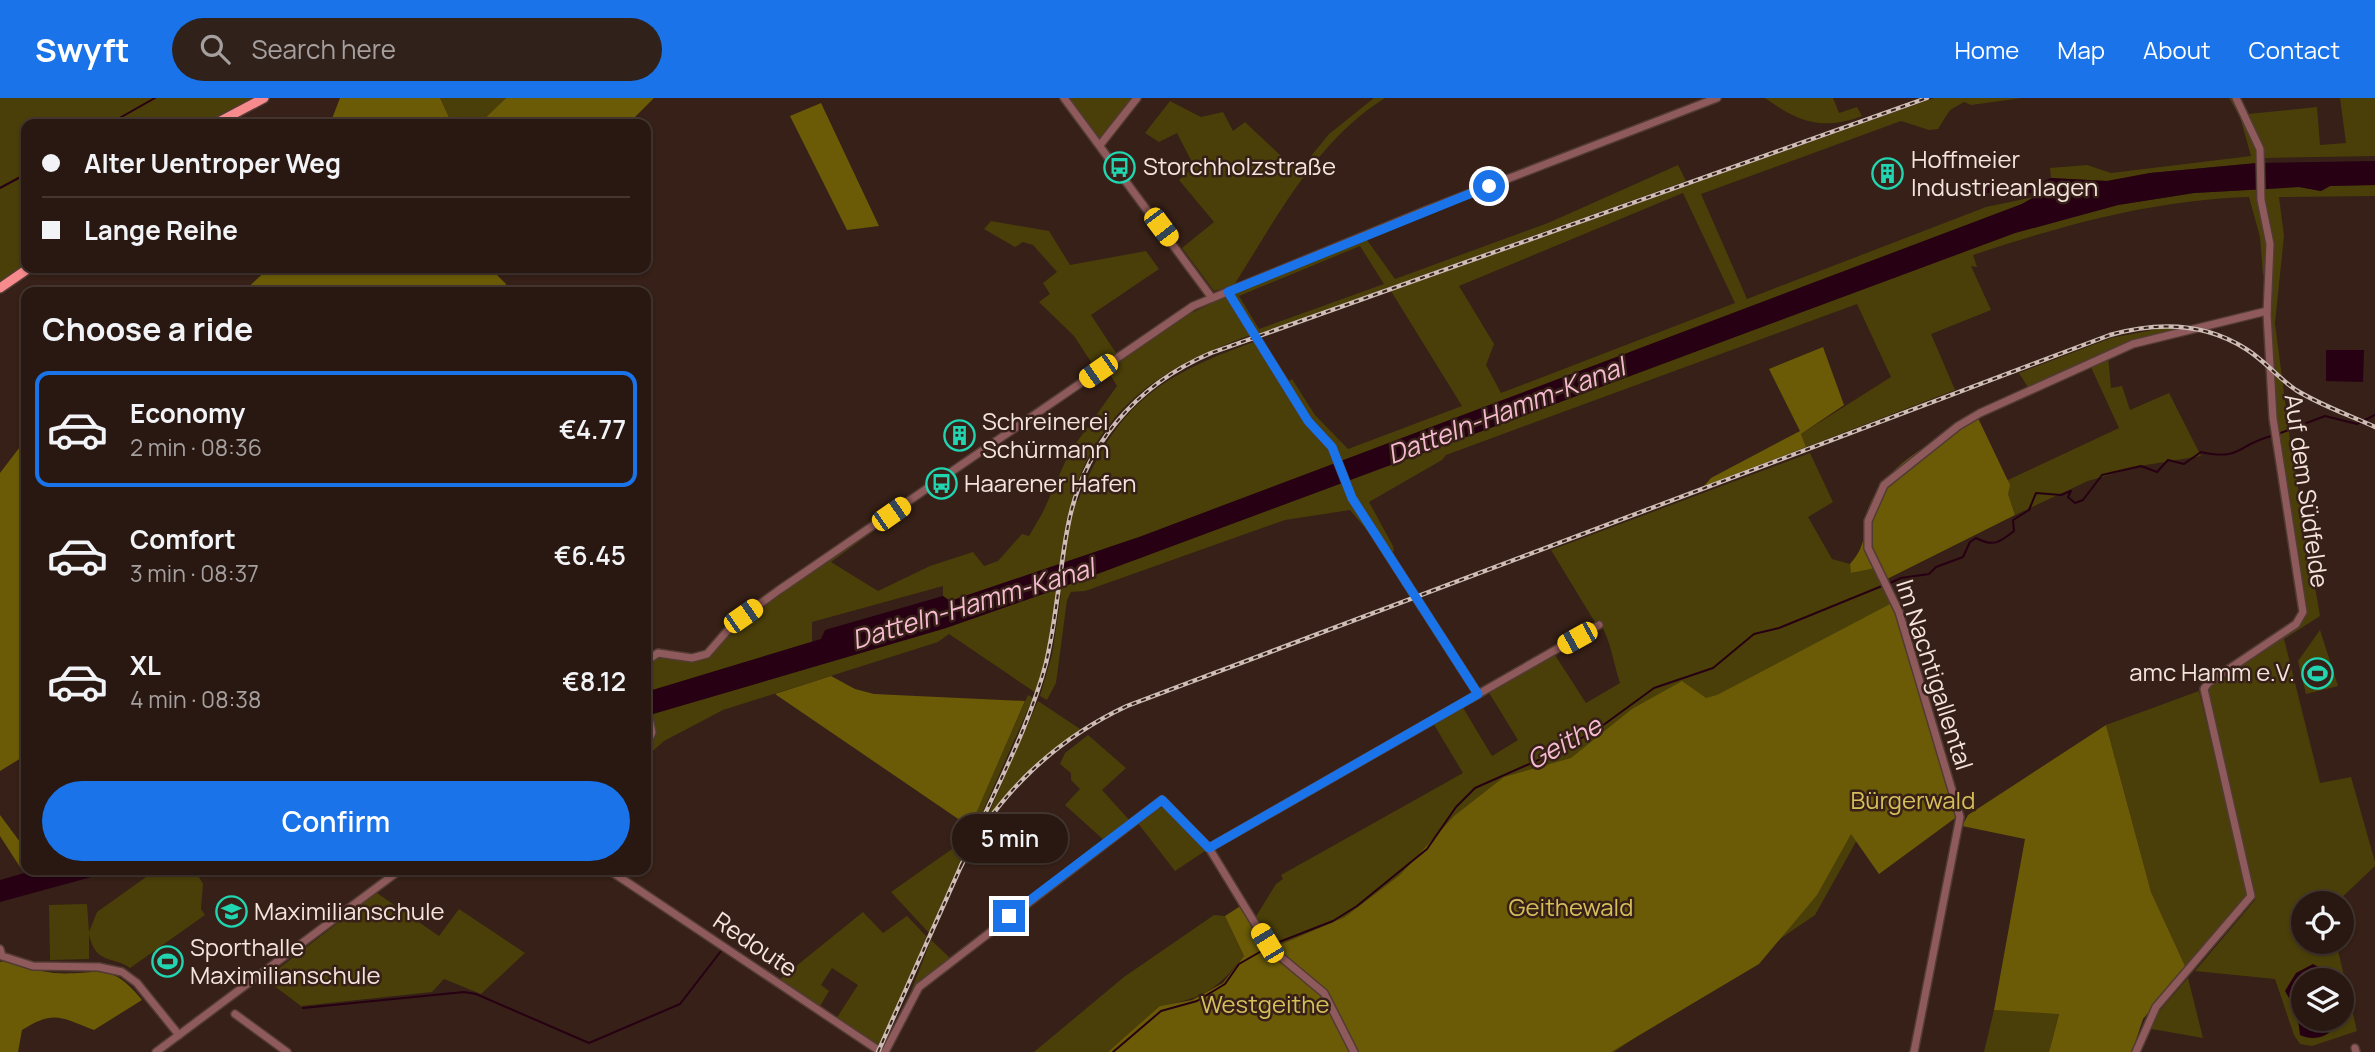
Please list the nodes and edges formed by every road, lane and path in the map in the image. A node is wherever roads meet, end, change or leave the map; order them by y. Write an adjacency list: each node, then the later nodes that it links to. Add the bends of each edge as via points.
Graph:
1 (264, 98): 6 (main road)
2 (1064, 98): 7 (street)
3 (1137, 98): 7 (street)
4 (1717, 98): 10 (street)
5 (2236, 98): 12 (street, Auf dem Südfelde, via 2260,149 2261,200 2270,244)
6 (224, 119)
7 (1100, 145): 11 (street)
8 (22, 273): 9 (main road)
9 (0, 288)
10 (1228, 292): 11 (street); 15 (street, via 1308,421 1329,443 1348,488)
11 (1212, 298): 14 (street, via 1184,312 779,590 735,622 707,654 692,658 658,653)
12 (2267, 311): 26 (street, Im Nachtigallental, via 2133,344 1980,414 1897,474 1875,499 1868,521 1868,548 1899,612 1960,817); 27 (street, Auf dem Südfelde, via 2273,418 2303,612 2296,624 2204,689 2252,896 2157,1007)
13 (1599, 625): 15 (street)
14 (651, 658)
15 (1478, 694): 16 (street)
16 (1209, 848): 24 (street, via 1162,800 919,987); 25 (street, via 1270,948 1324,993)
17 (393, 875): 21 (street)
18 (616, 875): 24 (street, Redoute)
19 (0, 949): 21 (street, via 2,956 33,966 122,972 134,980)
20 (235, 1014): 23 (street)
21 (179, 1035): 22 (street)
22 (156, 1052)
23 (287, 1052)
24 (883, 1052)
25 (1354, 1052)
26 (1914, 1052)
27 (2136, 1052)

